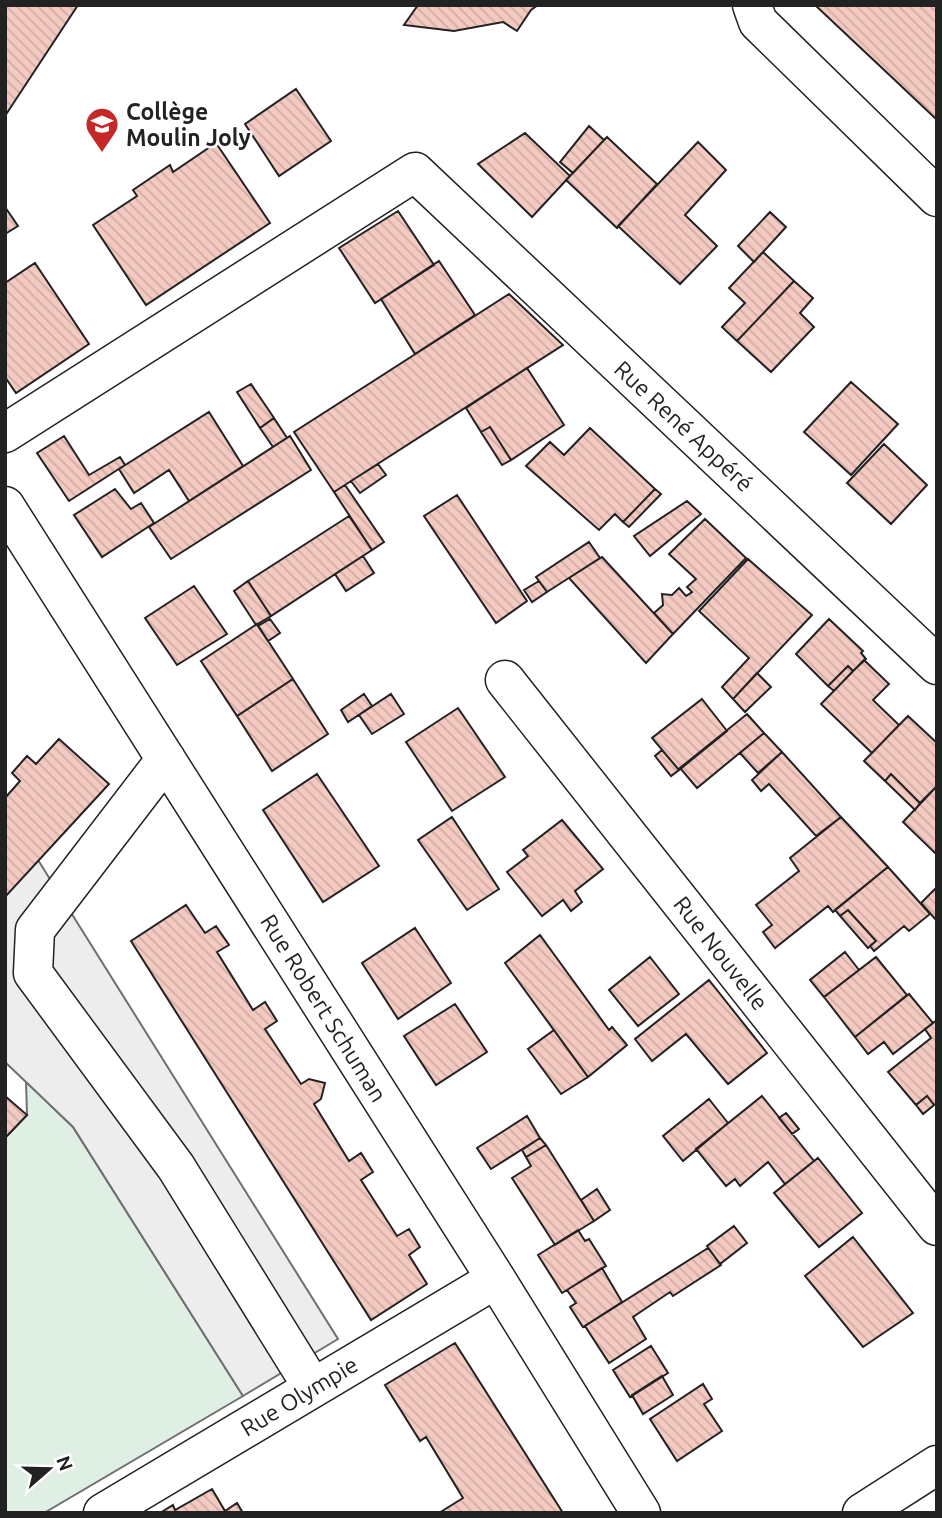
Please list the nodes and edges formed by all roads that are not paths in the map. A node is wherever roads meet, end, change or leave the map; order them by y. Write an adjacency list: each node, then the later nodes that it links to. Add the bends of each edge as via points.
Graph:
1 (752, 5): 2 (street, via 758,22)
2 (937, 197)
3 (5, 433): 5 (street, Rue René Appéré, via 415,172)
4 (5, 506): 7 (street, Rue Robert Schuman)
5 (937, 665)
6 (505, 680): 8 (street, Rue Nouvelle)
7 (166, 759): 9 (street, Rue Robert Schuman); 10 (street, via 35,930 33,972 176,1167)
8 (937, 1226)
9 (496, 1279): 10 (street, Rue Olympie); 13 (street, Rue Robert Schuman)
10 (313, 1388): 12 (street, Rue Olympie)
11 (937, 1465): 14 (street)
12 (103, 1513)
13 (641, 1513)
14 (862, 1513)

